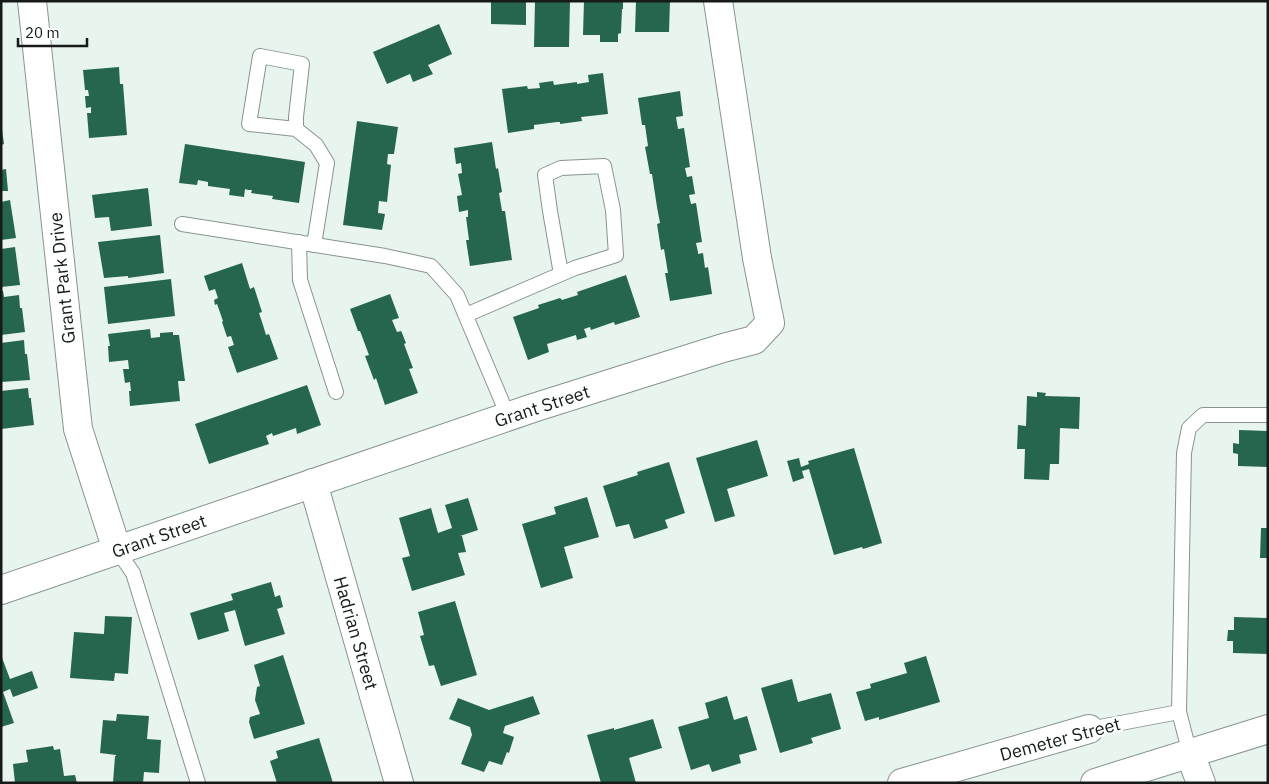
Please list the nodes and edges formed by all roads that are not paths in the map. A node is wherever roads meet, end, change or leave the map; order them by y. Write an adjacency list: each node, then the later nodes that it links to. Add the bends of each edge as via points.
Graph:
1 (32, 1): 13 (street, Grant Park Drive, via 78,429)
2 (718, 1): 11 (street, Grant Street, via 770,323 754,340)
3 (296, 130): 3 (lane, via 302,64 260,56 250,124); 6 (lane, via 316,145 327,163)
4 (182, 224): 5 (lane)
5 (299, 242): 6 (lane); 9 (lane, via 300,280)
6 (314, 245): 8 (lane, via 431,266 457,295)
7 (561, 274): 7 (lane, via 616,255 613,210 604,166 561,168 545,175); 8 (lane)
8 (466, 315): 11 (lane)
9 (336, 392)
10 (1268, 415): 15 (lane, via 1203,415 1189,428 1184,453)
11 (508, 416): 12 (street, Grant Street)
12 (313, 483): 13 (street, Grant Street); 20 (street, Hadrian Street)
13 (118, 550): 14 (street, Grant Street); 19 (lane, via 133,573)
14 (1, 590)
15 (1179, 712): 16 (lane, Demeter Street); 18 (lane)
16 (1089, 728): 21 (street, Demeter Street)
17 (1268, 730): 18 (street)
18 (1190, 754): 22 (street); 23 (street)
19 (198, 783)
20 (399, 783)
21 (902, 783)
22 (1094, 783)
23 (1201, 783)

